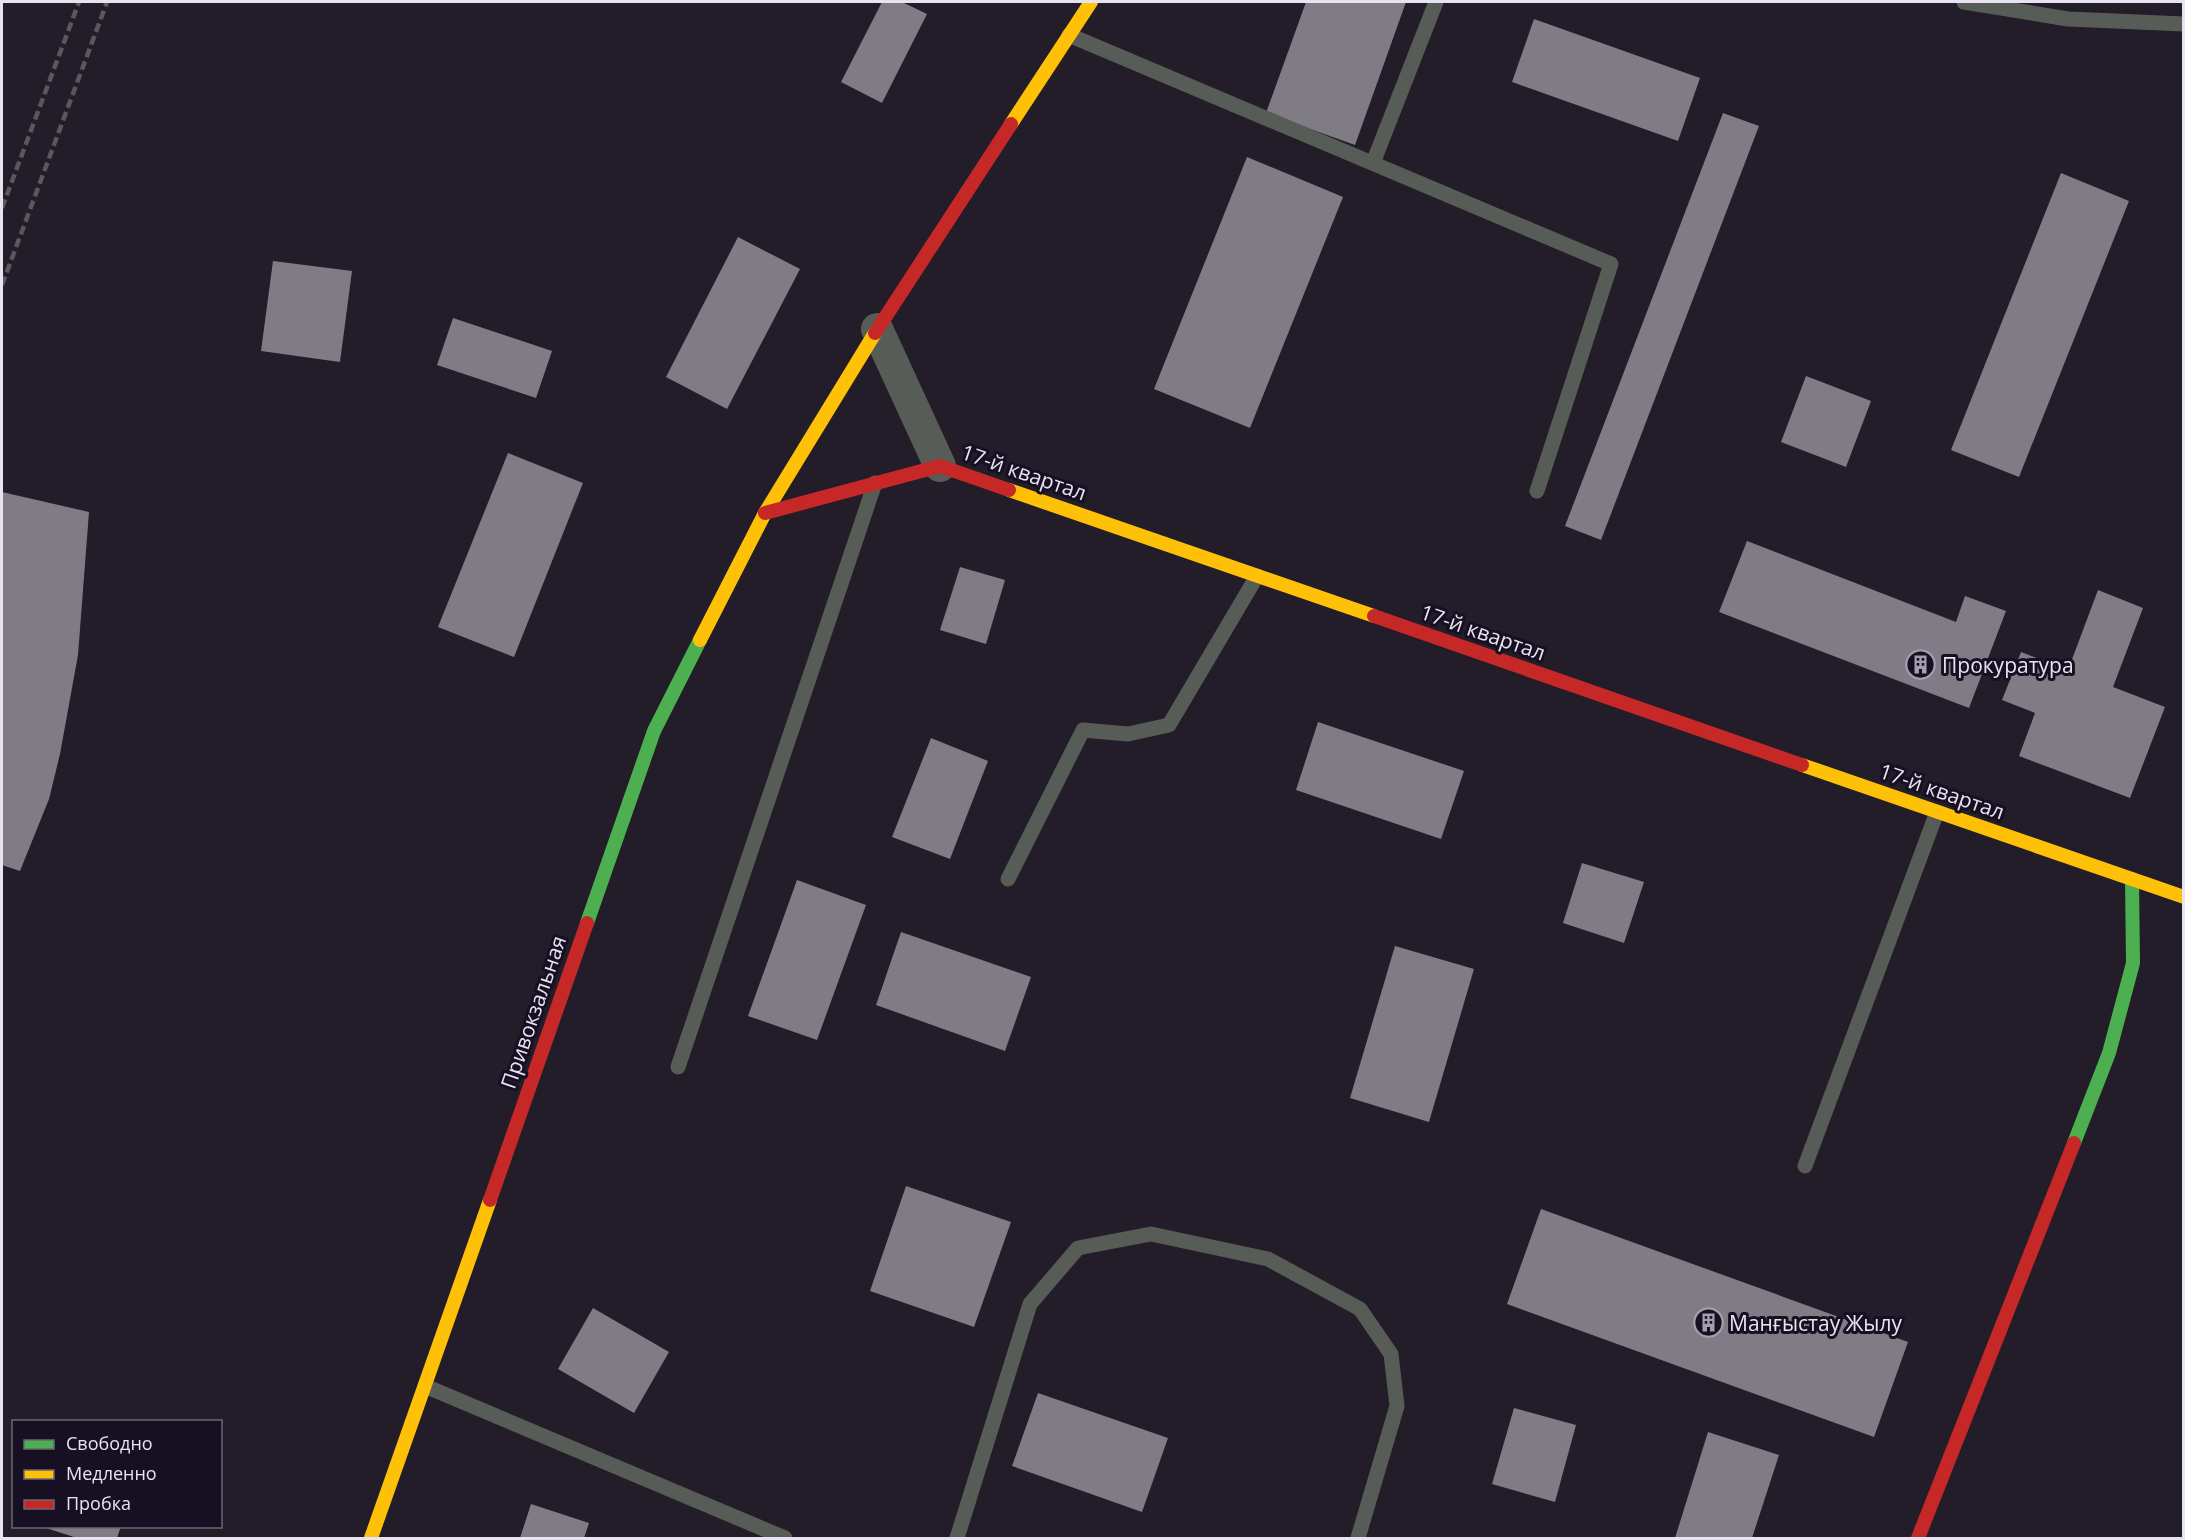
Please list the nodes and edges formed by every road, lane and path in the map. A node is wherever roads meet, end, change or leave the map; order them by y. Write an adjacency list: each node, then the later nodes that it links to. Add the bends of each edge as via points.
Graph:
1 (1091, 2): 5 (street, Привокзальная)
2 (1436, 2): 6 (lane)
3 (1964, 2): 4 (lane, via 2068,19)
4 (2184, 24)
5 (1069, 35): 6 (lane); 7 (street, Привокзальная)
6 (1373, 164): 10 (lane, via 1611,264)
7 (877, 329): 8 (street); 11 (street, Привокзальная)
8 (940, 466): 9 (street, 17-й квартал); 12 (street, 17-й квартал)
9 (875, 483): 11 (street, 17-й квартал); 17 (lane)
10 (1537, 491)
11 (765, 513): 19 (street, Привокзальная, via 654,730)
12 (1257, 576): 13 (street, 17-й квартал); 14 (lane, via 1169,724 1128,734 1083,730)
13 (1937, 812): 15 (street, 17-й квартал); 18 (lane)
14 (1008, 879)
15 (2132, 879): 16 (street, 17-й квартал); 24 (street, via 2133,963 2109,1053)
16 (2184, 897)
17 (678, 1067)
18 (1805, 1166)
19 (424, 1386): 20 (street, Привокзальная); 21 (lane)
20 (371, 1539)
21 (785, 1539)
22 (957, 1539): 23 (lane, via 1030,1304 1078,1248 1151,1234 1268,1259 1360,1309 1390,1354 1397,1406)
23 (1358, 1539)
24 (1918, 1539)

